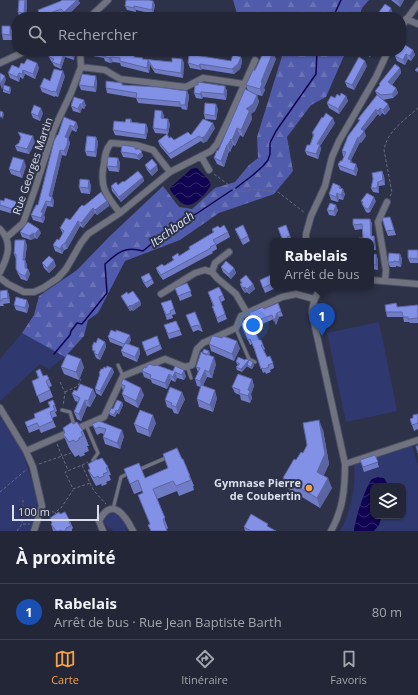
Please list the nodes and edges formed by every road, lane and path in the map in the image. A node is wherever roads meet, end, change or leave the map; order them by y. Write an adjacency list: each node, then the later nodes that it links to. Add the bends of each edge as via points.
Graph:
1 (108, 0): 3 (street)
2 (418, 4): 4 (street)
3 (95, 12)
4 (406, 19): 5 (street)
5 (418, 24)
6 (15, 56): 10 (street)
7 (80, 56): 11 (street, Rue Georges Martin)
8 (386, 56): 19 (street, via 339,141 325,186)
9 (255, 60): 12 (street)
10 (0, 63)
11 (80, 67): 12 (street, via 105,70 120,79 186,87 203,78); 21 (street, Rue Georges Martin, via 54,129 23,223)
12 (244, 84): 14 (street, via 217,144)
13 (418, 108): 17 (path, via 396,127 385,144 392,193)
14 (201, 156): 15 (street); 16 (street)
15 (209, 170): 19 (path, via 216,177 243,192 253,189 278,192)
16 (170, 172): 18 (street); 18 (street, via 153,150 136,145 111,143 106,149 101,176 105,193)
17 (387, 202): 28 (street, via 378,222)
18 (120, 213): 26 (street, via 88,234 66,269 43,288 34,292 24,292)
19 (311, 217): 22 (street)
20 (0, 229): 21 (street)
21 (7, 237): 24 (street, via 8,249)
22 (306, 238)
23 (229, 252): 25 (street, via 215,263)
24 (0, 272)
25 (212, 272): 31 (street, via 205,270 195,273); 33 (street, via 236,294)
26 (0, 278)
27 (374, 280): 28 (street)
28 (386, 281): 29 (street)
29 (418, 284)
30 (321, 290): 32 (street)
31 (161, 294)
32 (314, 299): 33 (street, via 296,294); 54 (street, via 312,313)
33 (247, 313): 34 (street, via 241,316)
34 (236, 328): 35 (lane, via 249,359); 37 (street, via 203,343 197,349 192,365)
35 (255, 362)
36 (118, 365): 38 (lane)
37 (187, 366): 38 (street, via 165,359); 39 (lane)
38 (123, 376): 45 (street, via 104,417)
39 (191, 378)
40 (81, 379): 42 (path, via 78,386)
41 (60, 382): 42 (path)
42 (65, 393): 44 (path)
43 (0, 408): 49 (street)
44 (62, 410): 46 (lane, via 70,412)
45 (86, 425): 46 (street); 53 (lane, via 98,453)
46 (76, 429): 47 (street)
47 (55, 438): 49 (street); 52 (path)
48 (415, 441): 54 (street)
49 (26, 451): 56 (street)
50 (71, 453): 52 (path)
51 (174, 454): 62 (lane, via 121,477)
52 (62, 456): 56 (path); 57 (path)
53 (93, 460): 55 (path)
54 (345, 464): 72 (street, via 345,488)
55 (82, 465): 57 (path); 58 (path)
56 (33, 466): 60 (path, via 24,470); 63 (street, via 41,497)
57 (68, 471): 59 (path, via 65,472)
58 (90, 483): 59 (path); 62 (path, via 94,491)
59 (73, 490): 64 (path, via 61,508)
60 (0, 492)
61 (23, 500): 66 (path)
62 (112, 509): 70 (street, via 103,513 99,521); 71 (street, via 119,511 126,518)
63 (41, 510): 64 (path); 67 (street)
64 (54, 512): 65 (path)
65 (57, 516)
66 (22, 524): 67 (path); 68 (path)
67 (36, 524): 69 (street)
68 (18, 531)
69 (34, 531)
70 (103, 531)
71 (132, 531)
72 (331, 531)

